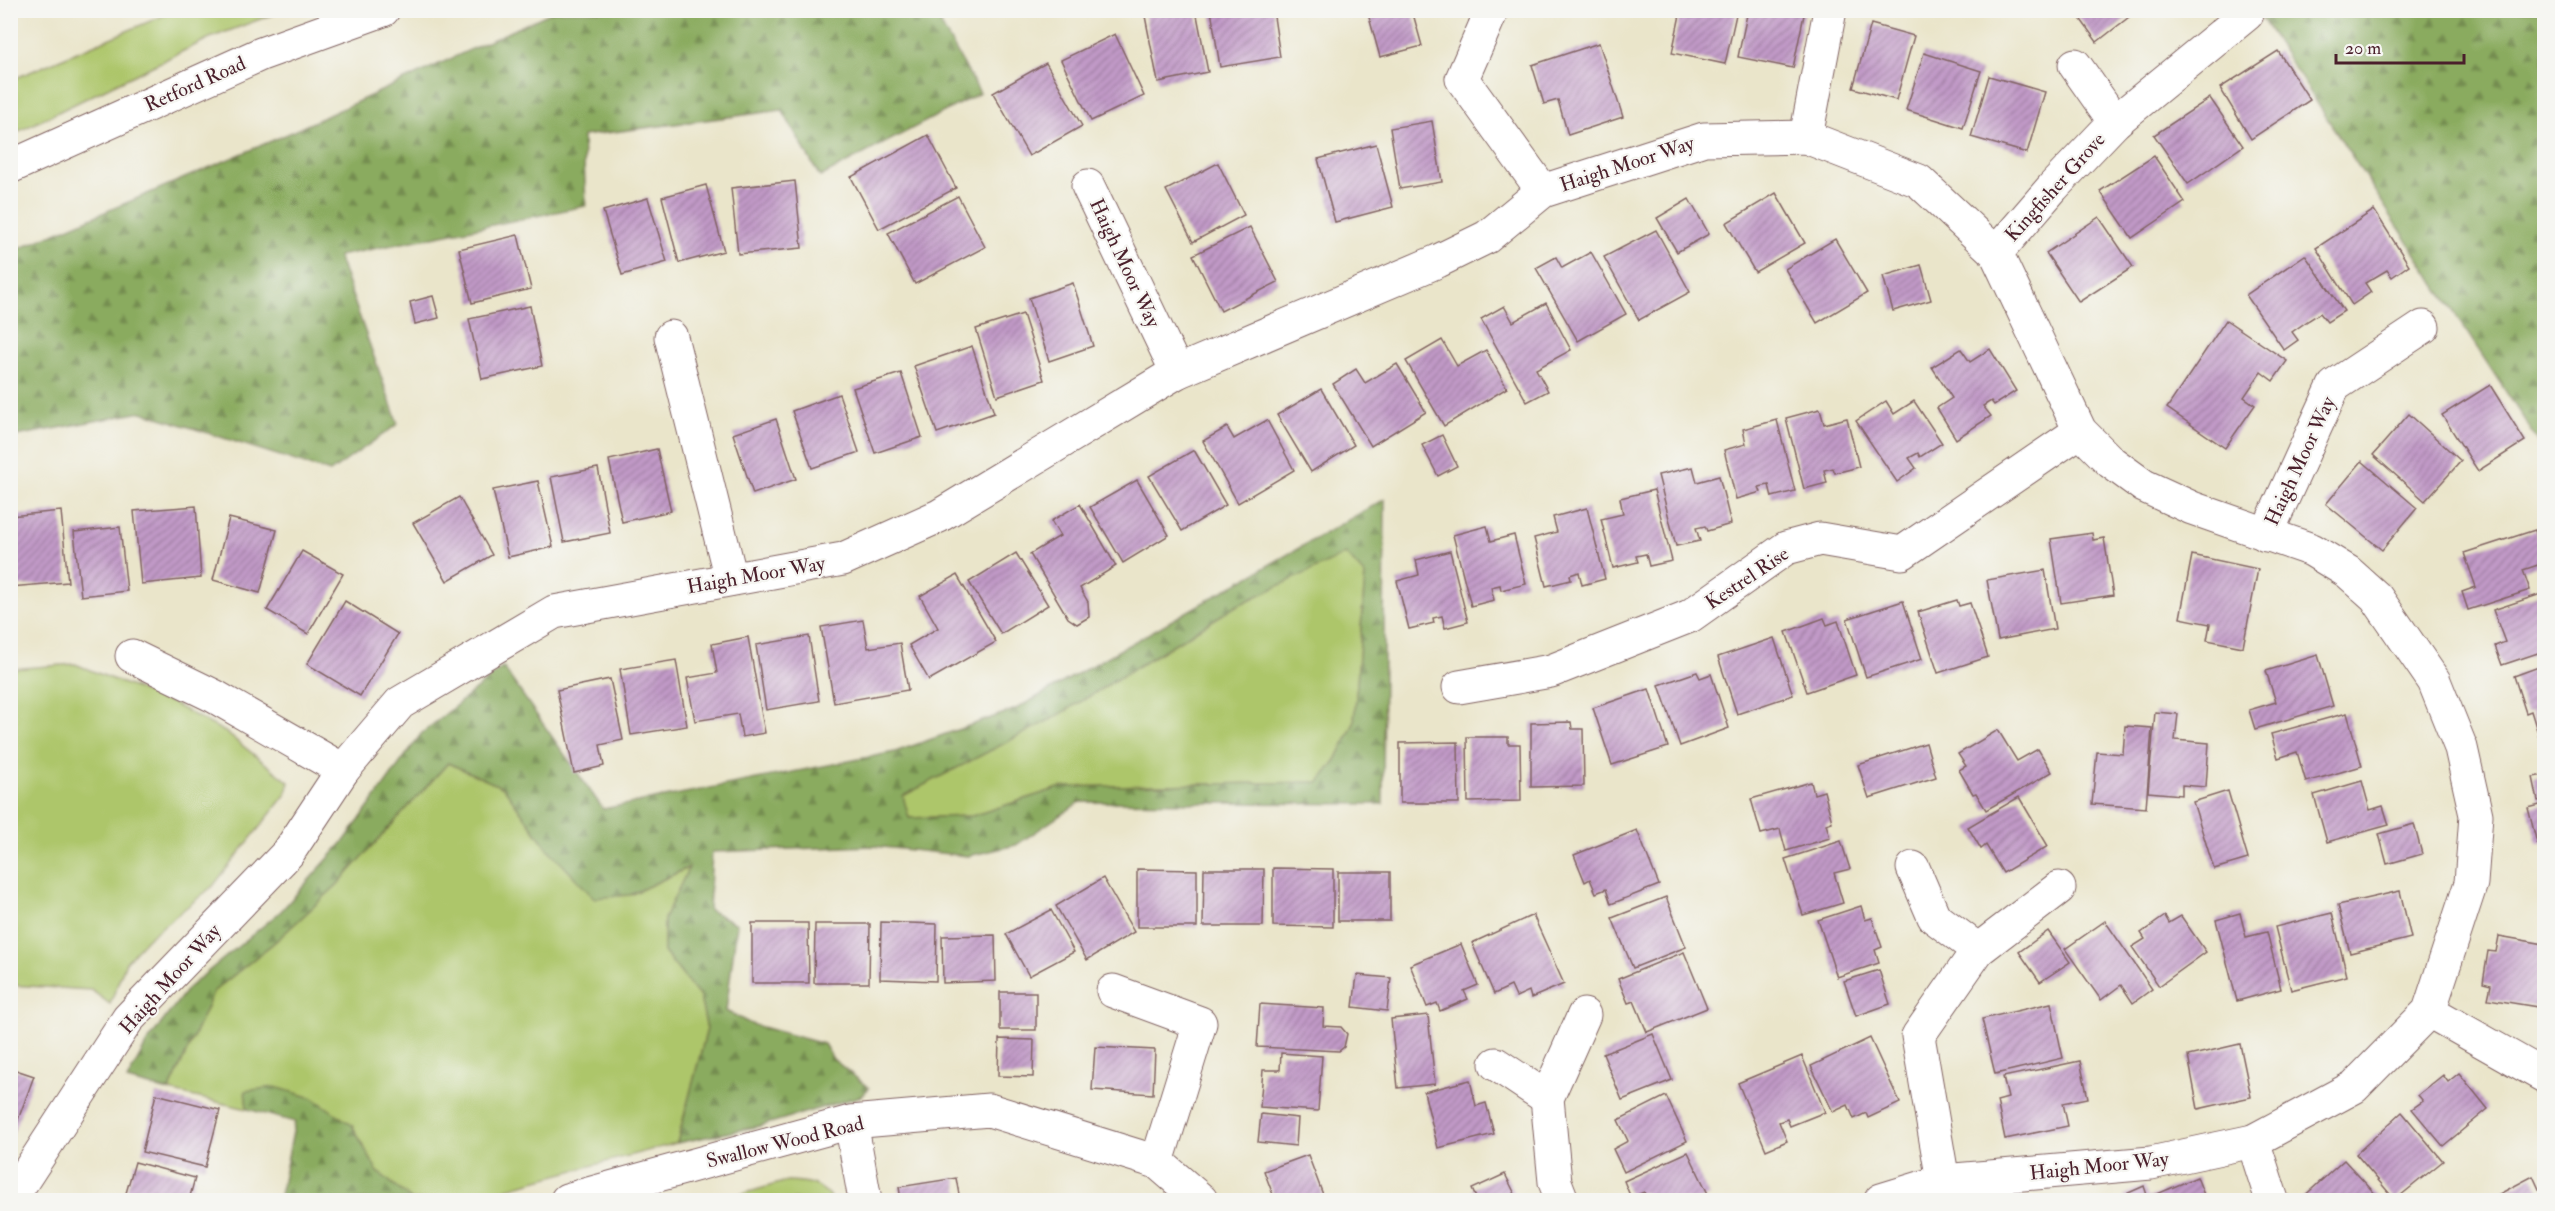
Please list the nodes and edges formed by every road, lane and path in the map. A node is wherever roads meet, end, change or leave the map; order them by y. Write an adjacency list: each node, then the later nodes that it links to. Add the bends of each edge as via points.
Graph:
1 (382, 10): 8 (street, Retford Road, via 261,54)
2 (1492, 10): 10 (street, via 1462,79)
3 (1830, 10): 7 (street)
4 (2247, 14): 6 (street, Kingfisher Grove)
5 (2075, 65): 6 (street, Kingfisher Grove)
6 (2115, 122): 11 (street, Kingfisher Grove)
7 (1806, 137): 10 (street, Haigh Moor Way, via 1704,139); 11 (street, Haigh Moor Way, via 1919,181)
8 (10, 167)
9 (1089, 186): 14 (street, Haigh Moor Way)
10 (1543, 191): 14 (street, Haigh Moor Way, via 1486,237 1438,261)
11 (1996, 253): 15 (street, Haigh Moor Way)
12 (2423, 327): 16 (street, Haigh Moor Way, via 2334,386)
13 (671, 337): 17 (street)
14 (1176, 372): 17 (street, Haigh Moor Way, via 939,516 843,559)
15 (2080, 430): 16 (street, Haigh Moor Way, via 2111,462 2144,486); 19 (street, Kestrel Rise, via 1902,553 1820,539 1786,548 1681,620 1551,671)
16 (2266, 535): 25 (street, Haigh Moor Way, via 2312,550 2348,572 2376,597 2434,681 2461,748 2476,815 2470,883)
17 (731, 579): 20 (street, Haigh Moor Way, via 554,612 400,703)
18 (132, 656): 20 (street, via 214,696)
19 (1459, 687)
20 (343, 770): 34 (street, Haigh Moor Way, via 288,853 128,1019)
21 (1913, 868): 23 (street, via 1935,917)
22 (2058, 888): 23 (street)
23 (1978, 950): 33 (street, via 1918,1036)
24 (1113, 991): 32 (street, via 1200,1023)
25 (2429, 1011): 28 (street); 31 (street, Haigh Moor Way, via 2354,1087)
26 (1584, 1016): 29 (street)
27 (1497, 1064): 29 (street)
28 (2544, 1076)
29 (1547, 1098): 38 (street, via 1555,1182)
30 (851, 1122): 32 (street, Swallow Wood Road, via 989,1110); 35 (street, Swallow Wood Road); 36 (street)
31 (2253, 1141): 33 (street, Haigh Moor Way, via 2151,1163); 40 (street)
32 (1157, 1162): 37 (street, Swallow Wood Road)
33 (1943, 1181): 39 (street, Haigh Moor Way)
34 (10, 1200)
35 (567, 1200)
36 (865, 1200)
37 (1201, 1200)
38 (1562, 1200)
39 (1881, 1200)
40 (2272, 1200)

